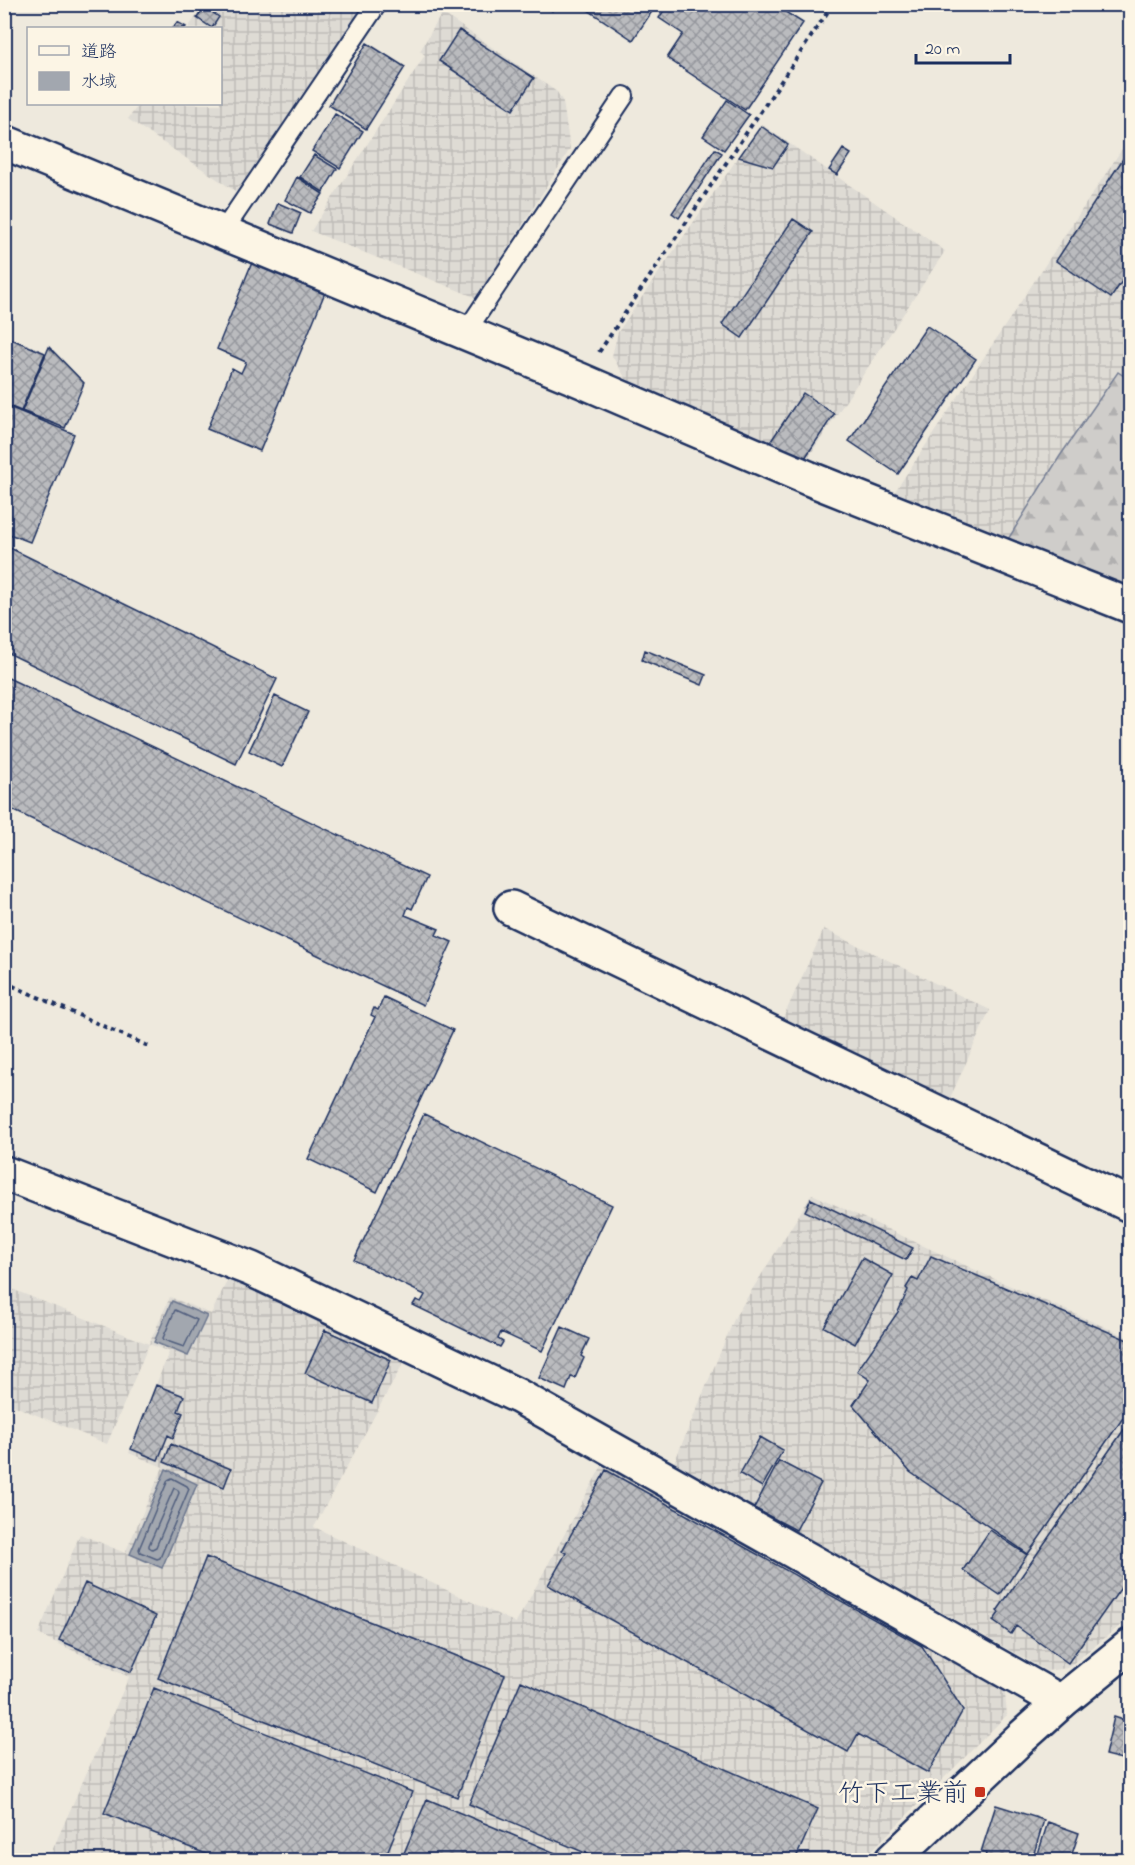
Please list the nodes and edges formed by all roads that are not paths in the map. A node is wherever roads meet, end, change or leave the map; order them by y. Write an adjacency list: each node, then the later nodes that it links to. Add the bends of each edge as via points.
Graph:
1 (377, 4): 4 (lane)
2 (624, 96): 5 (lane)
3 (4, 142): 4 (street)
4 (222, 233): 5 (street)
5 (465, 333): 6 (street, via 808,478)
6 (1131, 606)
7 (511, 908): 9 (street)
8 (4, 1173): 11 (street, via 251,1269 518,1396)
9 (1131, 1205)
10 (1131, 1646): 11 (street)
11 (1061, 1702): 12 (street)
12 (892, 1860)

